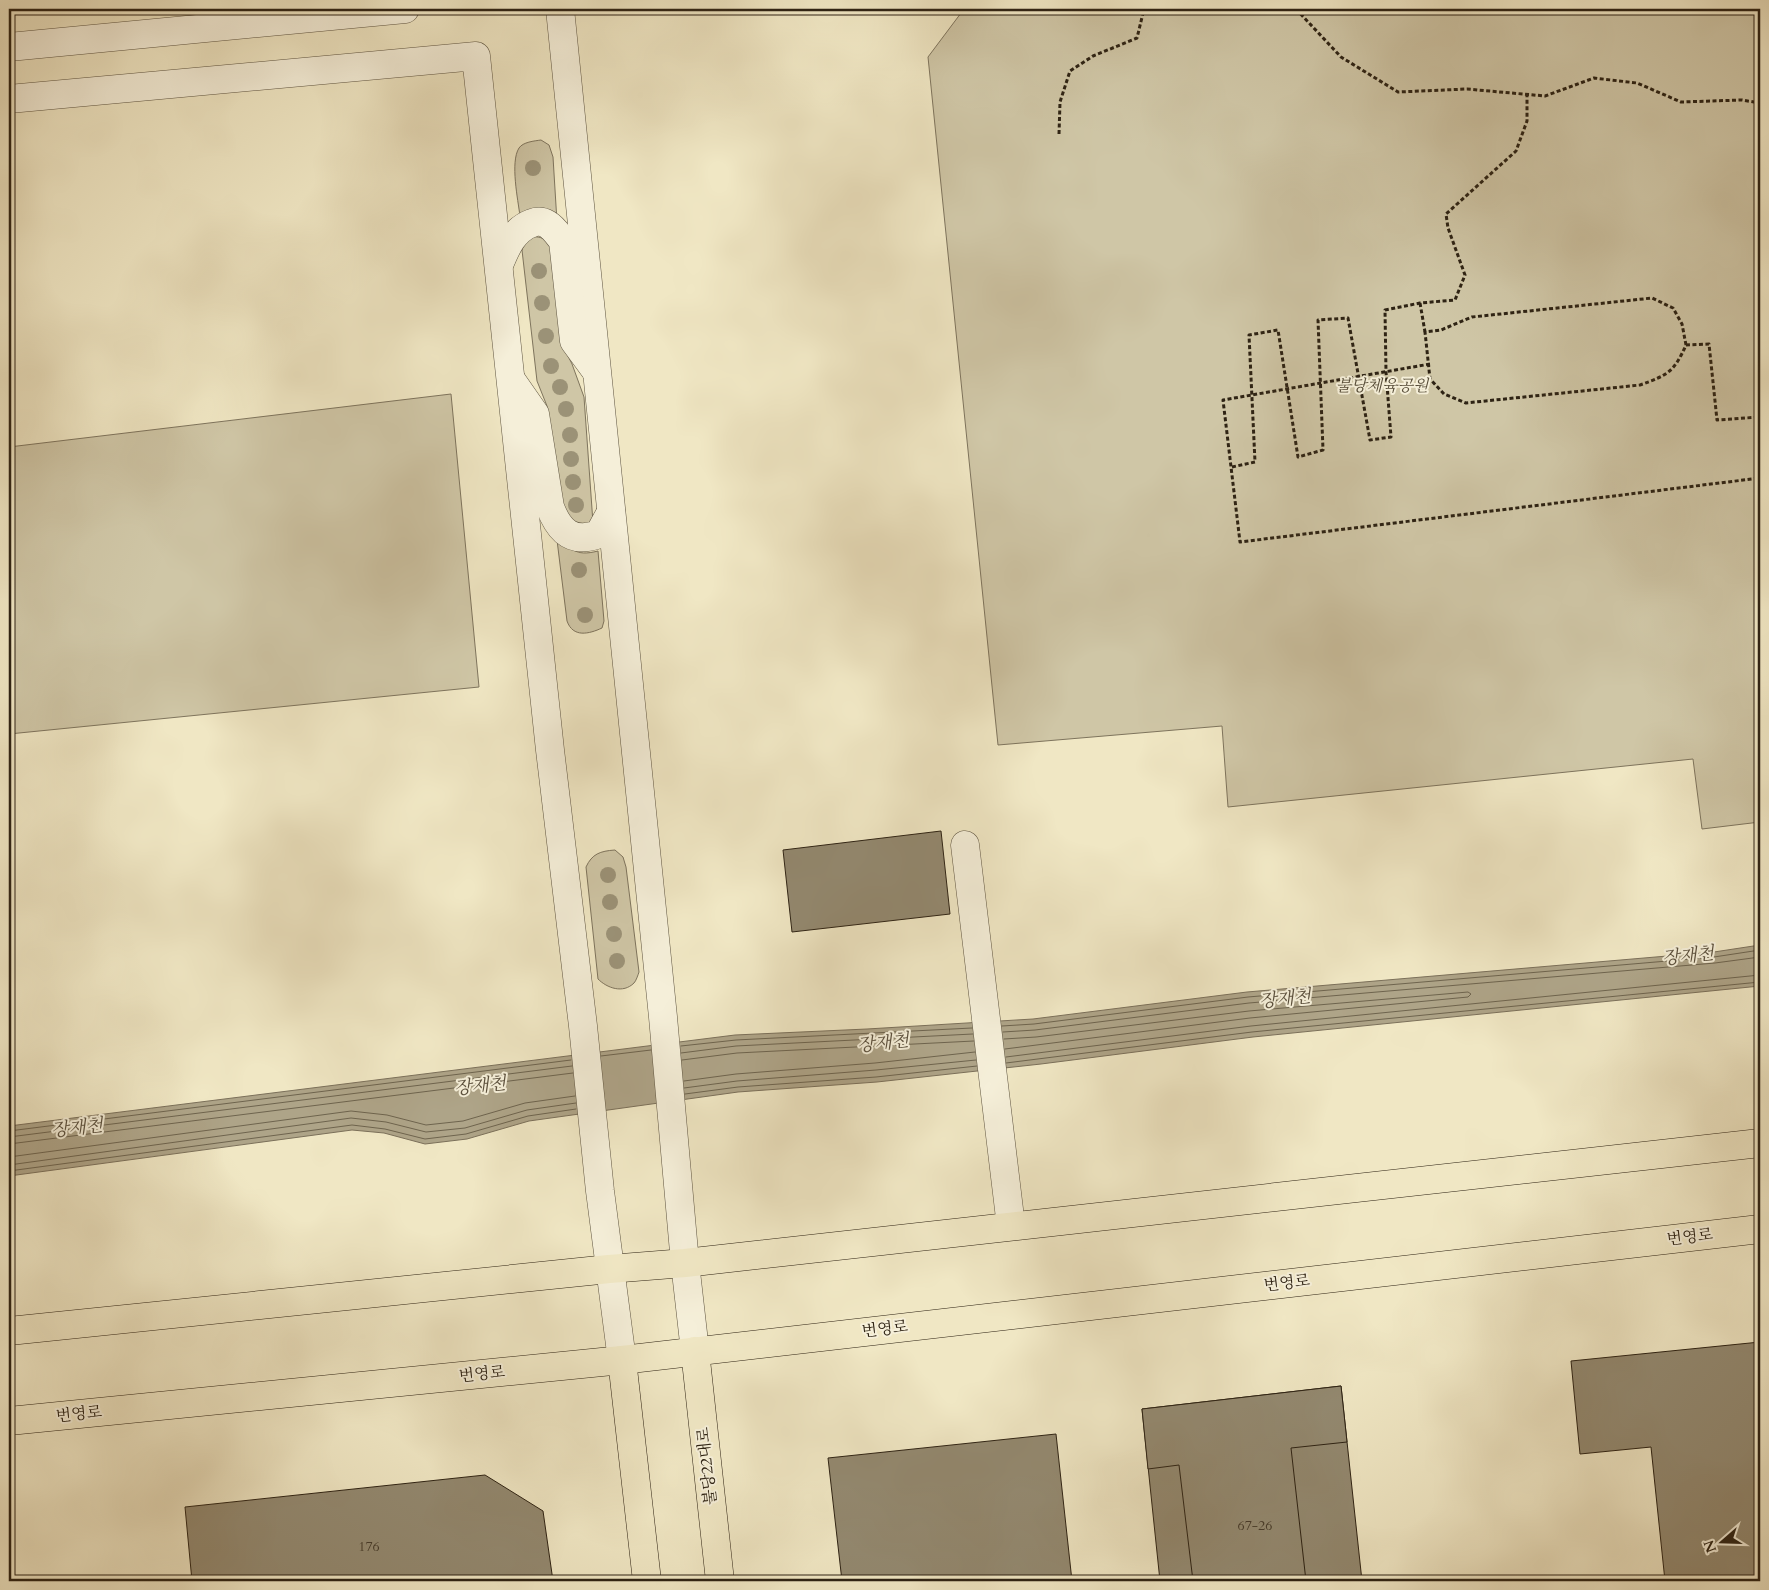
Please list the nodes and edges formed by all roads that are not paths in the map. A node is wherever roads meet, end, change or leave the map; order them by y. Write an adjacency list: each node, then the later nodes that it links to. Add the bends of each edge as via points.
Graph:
1 (405, 9): 3 (street)
2 (560, 9): 6 (street)
3 (9, 47)
4 (9, 99): 5 (street, via 476,56)
5 (499, 265): 6 (street, via 516,232 536,222 545,222 554,230 563,241 574,341); 7 (street)
6 (597, 372): 8 (street)
7 (511, 380): 8 (street, via 535,414 550,506 566,533 577,538 599,534); 14 (street)
8 (611, 512): 13 (street)
9 (965, 845): 11 (street)
10 (1760, 1143): 11 (main road)
11 (1011, 1226): 13 (main road)
12 (1760, 1229): 16 (main road, 번영로)
13 (684, 1263): 14 (main road); 16 (street)
14 (609, 1269): 15 (main road); 17 (street)
15 (9, 1331)
16 (694, 1351): 17 (main road, 번영로); 20 (main road, 불당22대로)
17 (622, 1360): 18 (main road, 번영로); 19 (main road)
18 (9, 1421)
19 (647, 1581)
20 (720, 1581)

